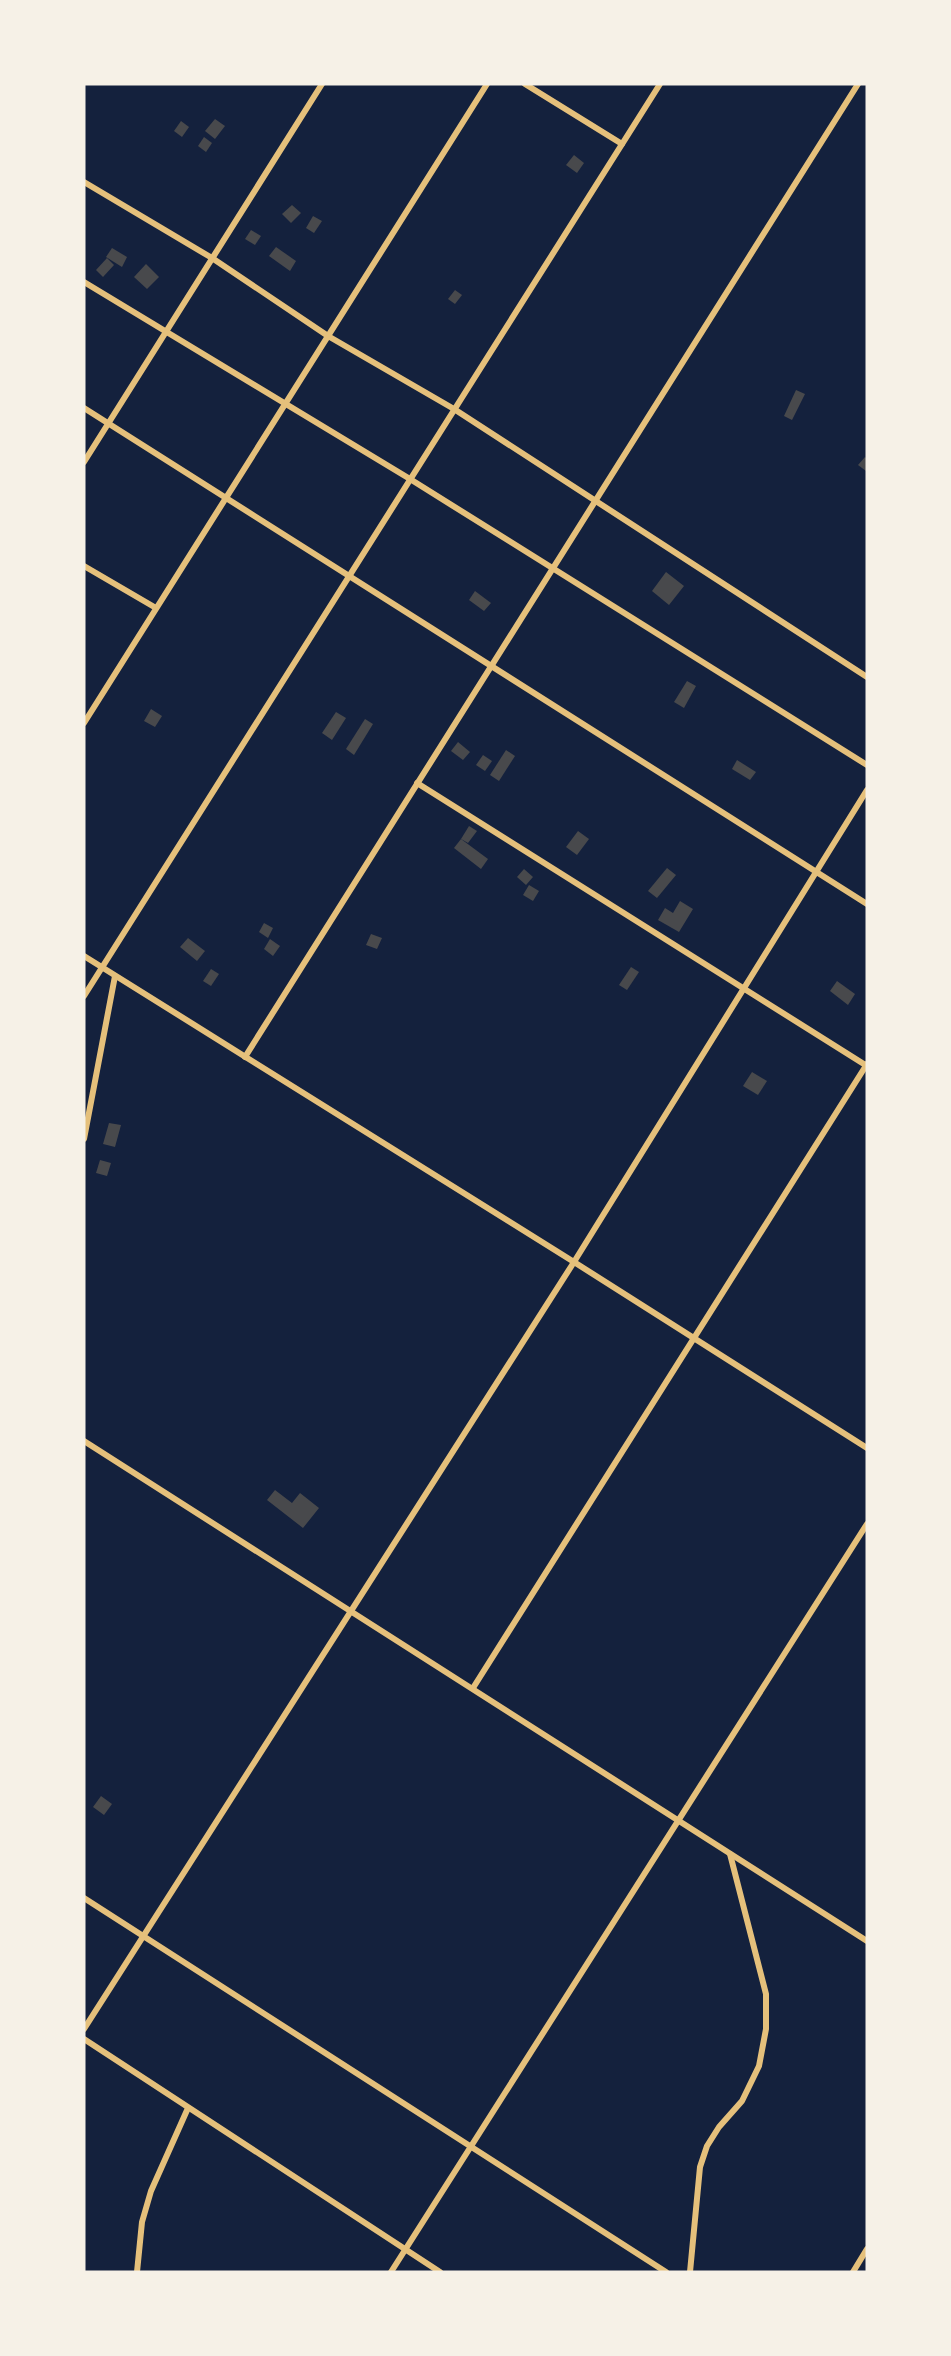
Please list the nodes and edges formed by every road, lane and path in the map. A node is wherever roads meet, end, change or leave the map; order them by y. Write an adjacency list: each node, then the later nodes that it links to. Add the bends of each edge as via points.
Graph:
1 (322, 84): 8 (street)
2 (487, 84): 11 (street)
3 (525, 84): 6 (street)
4 (660, 84): 6 (street)
5 (858, 84): 19 (street)
6 (622, 144): 14 (street)
7 (84, 182): 8 (street)
8 (212, 258): 10 (street); 11 (street)
9 (84, 282): 10 (street)
10 (166, 332): 12 (street); 15 (street)
11 (328, 336): 12 (street); 14 (street)
12 (286, 402): 17 (street); 18 (street)
13 (84, 408): 15 (street)
14 (454, 409): 17 (street); 19 (street)
15 (108, 423): 16 (street); 18 (street)
16 (84, 462)
17 (410, 479): 21 (street); 22 (street)
18 (226, 497): 22 (street); 23 (street)
19 (596, 501): 21 (street); 25 (street)
20 (84, 566): 23 (street)
21 (553, 569): 24 (street); 27 (street)
22 (350, 575): 24 (street); 33 (street)
23 (156, 608): 26 (street)
24 (492, 665): 28 (street); 30 (street)
25 (867, 677)
26 (84, 723)
27 (867, 765)
28 (417, 783): 35 (street); 37 (street)
29 (867, 790): 30 (street)
30 (817, 872): 31 (street); 35 (street)
31 (867, 904)
32 (84, 956): 33 (street)
33 (102, 967): 34 (street); 36 (street)
34 (115, 976): 37 (street); 39 (street)
35 (742, 989): 38 (street); 40 (street)
36 (84, 996)
37 (245, 1057): 40 (street)
38 (867, 1065): 41 (street)
39 (84, 1139)
40 (574, 1262): 41 (street); 45 (street)
41 (693, 1337): 43 (street); 46 (street)
42 (84, 1442): 45 (street)
43 (867, 1449)
44 (867, 1524): 47 (street)
45 (352, 1611): 46 (street); 50 (street)
46 (473, 1688): 47 (street)
47 (678, 1822): 48 (street); 55 (street)
48 (730, 1854): 51 (street); 62 (street, via 766,1994 766,2029 759,2066 742,2101 706,2146 700,2167)
49 (84, 1898): 50 (street)
50 (144, 1935): 52 (street); 55 (street)
51 (867, 1941)
52 (84, 2029)
53 (84, 2039): 54 (street)
54 (188, 2108): 56 (street); 58 (street, via 151,2191 142,2222)
55 (471, 2147): 56 (street); 61 (street)
56 (406, 2249): 59 (street); 60 (street)
57 (867, 2249): 63 (street)
58 (137, 2272)
59 (391, 2272)
60 (440, 2272)
61 (666, 2272)
62 (690, 2272)
63 (853, 2272)

